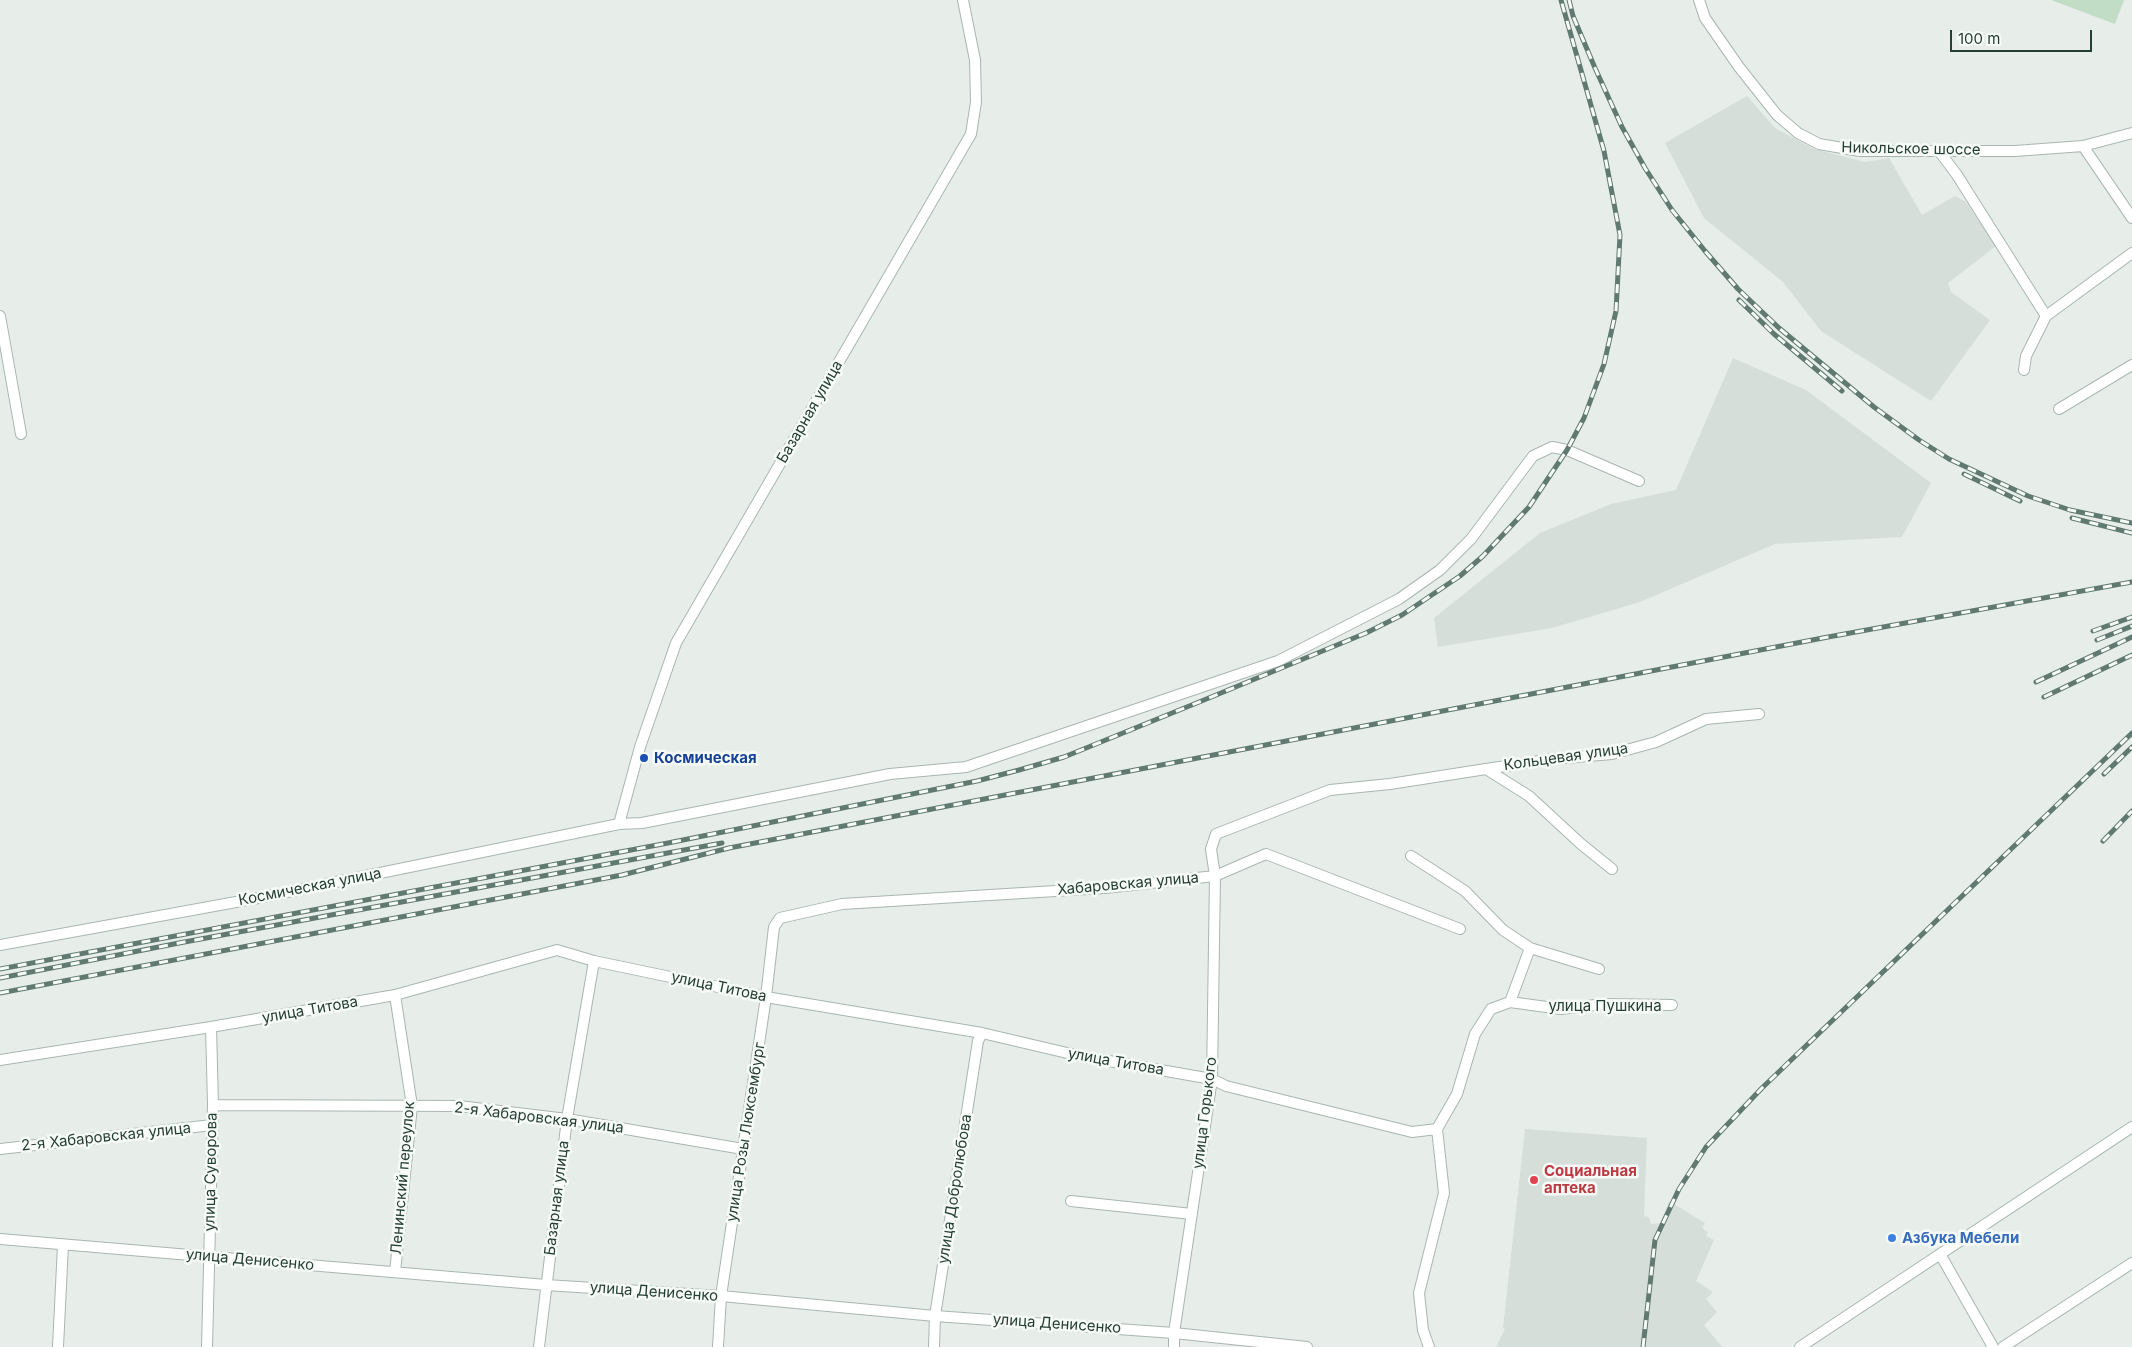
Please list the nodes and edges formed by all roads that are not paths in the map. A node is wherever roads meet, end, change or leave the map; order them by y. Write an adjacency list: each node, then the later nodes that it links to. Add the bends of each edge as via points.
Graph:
1 (963, 0): 17 (street, Базарная улица, via 974,60 976,102 971,134 676,643 640,747)
2 (1699, 0): 5 (street, Никольское шоссе, via 1705,18 1739,67 1777,115 1798,133 1819,144 1860,151)
3 (2132, 133): 4 (street, Никольское шоссе)
4 (2082, 146): 5 (street, Никольское шоссе, via 2015,151); 6 (street)
5 (1940, 151): 9 (street)
6 (2132, 218)
7 (2132, 253): 9 (street)
8 (0, 316): 13 (street)
9 (2046, 316): 11 (street, via 2026,356)
10 (2132, 365): 12 (street)
11 (2024, 370)
12 (2059, 409)
13 (22, 434)
14 (1639, 482): 17 (street, Космическая улица, via 1567,450 1552,447 1533,456 1471,539 1440,570 1399,599 1278,661 966,767 890,774 642,823)
15 (1759, 714): 16 (street, Кольцевая улица, via 1706,718 1656,742 1612,754)
16 (1486, 769): 19 (street, Кольцевая улица, via 1529,796); 20 (street, Кольцевая улица, via 1330,790 1216,834 1211,849)
17 (619, 824): 23 (street, Космическая улица, via 258,898)
18 (1411, 856): 24 (street, via 1465,891 1504,930)
19 (1612, 869)
20 (1215, 876): 21 (street, Хабаровская улица, via 1105,888 842,904); 22 (street, Хабаровская улица, via 1266,854); 34 (street, улица Горького)
21 (780, 918): 28 (street, улица Розы Люксембург, via 774,927)
22 (1460, 929)
23 (0, 945)
24 (1530, 948): 26 (street); 29 (street)
25 (594, 960): 27 (street, улица Титова, via 557,950); 28 (street, улица Титова); 37 (street, Базарная улица)
26 (1599, 969)
27 (396, 995): 31 (street, улица Титова); 36 (street, Ленинский переулок)
28 (766, 998): 32 (street, улица Титова); 42 (street, улица Розы Люксембург)
29 (1510, 1002): 30 (street, улица Пушкина, via 1561,1009 1604,1004); 40 (street, via 1491,1009 1475,1034 1457,1094)
30 (1672, 1005)
31 (211, 1027): 33 (street, улица Титова); 35 (street, улица Суворова)
32 (982, 1032): 34 (street, улица Титова, via 1080,1056); 53 (street, улица Добролюбова)
33 (0, 1060)
34 (1212, 1079): 40 (street, улица Титова, via 1226,1086 1412,1132); 44 (street, улица Горького)
35 (213, 1105): 36 (street, 2-я Хабаровская улица); 38 (street, улица Суворова)
36 (412, 1106): 37 (street, 2-я Хабаровская улица, via 460,1106); 50 (street, Ленинский переулок)
37 (566, 1119): 42 (street, 2-я Хабаровская улица); 51 (street, Базарная улица)
38 (212, 1125): 41 (street, 2-я Хабаровская улица); 48 (street, улица Суворова)
39 (2132, 1127): 47 (street)
40 (1437, 1129): 62 (street, via 1444,1194 1419,1293)
41 (0, 1148)
42 (743, 1149): 52 (street, улица Розы Люксембург)
43 (1071, 1201): 44 (street)
44 (1192, 1214): 54 (street, улица Горького)
45 (0, 1239): 46 (street, улица Денисенко)
46 (63, 1244): 48 (street, улица Денисенко); 55 (street)
47 (1940, 1254): 63 (street); 64 (street)
48 (209, 1257): 50 (street, улица Денисенко); 56 (street, улица Суворова)
49 (2132, 1263): 65 (street)
50 (395, 1272): 51 (street, улица Денисенко)
51 (546, 1285): 52 (street, улица Денисенко); 57 (street, Базарная улица)
52 (721, 1296): 53 (street, улица Денисенко); 58 (street, улица Розы Люксембург)
53 (935, 1316): 54 (street, улица Денисенко); 59 (street, улица Добролюбова)
54 (1174, 1333): 60 (street, улица Горького); 61 (street, улица Денисенко)
55 (58, 1347)
56 (207, 1347)
57 (539, 1347)
58 (718, 1347)
59 (934, 1347)
60 (1174, 1347)
61 (1307, 1347)
62 (1428, 1347)
63 (1800, 1347)
64 (1993, 1347)
65 (2003, 1347)

